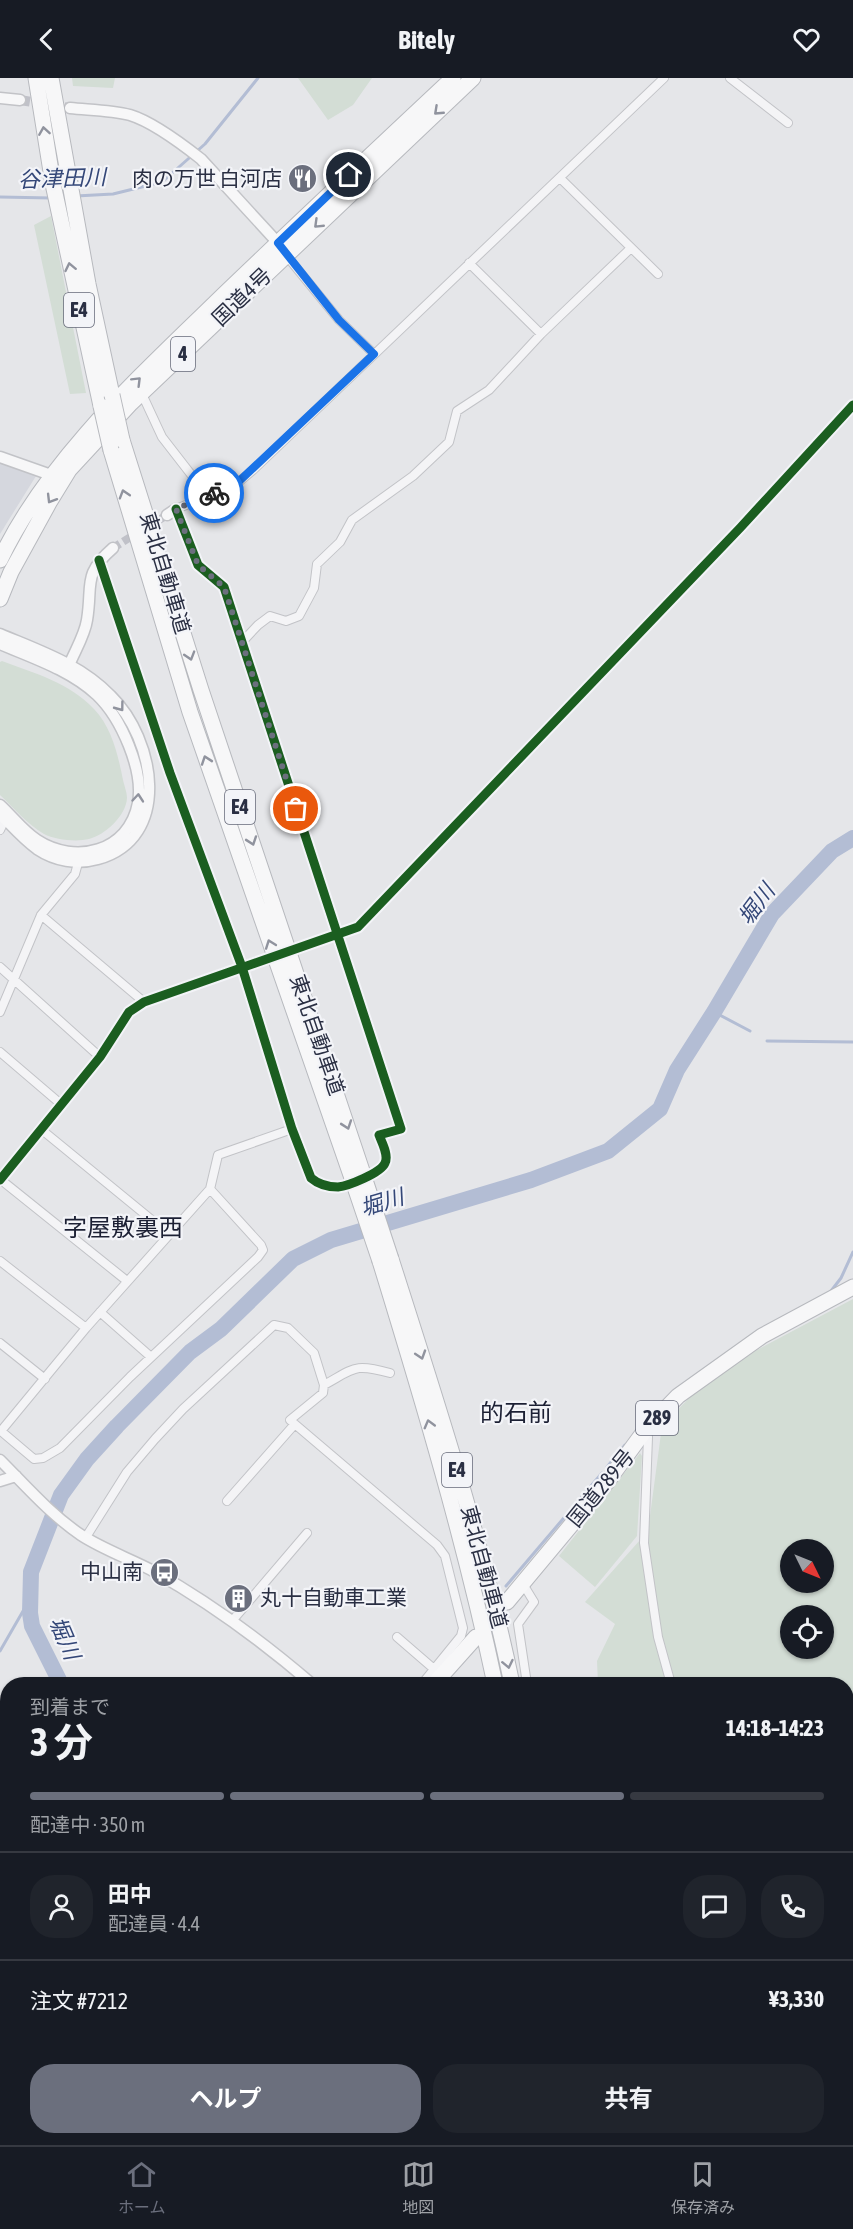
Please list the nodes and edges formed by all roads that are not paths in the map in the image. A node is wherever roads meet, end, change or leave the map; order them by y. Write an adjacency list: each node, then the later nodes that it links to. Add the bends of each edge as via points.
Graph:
1 (36, 78): 12 (highway, E4, one-way to 1, via 52,184)
2 (51, 78): 12 (highway, E4, via 68,182)
3 (453, 78): 14 (highway, 国道4号 / 4)
4 (473, 78): 14 (highway, 国道4号 / 4, one-way to 14)
5 (664, 78): 11 (street)
6 (730, 78): 10 (street)
7 (0, 98): 8 (street)
8 (20, 100)
9 (70, 108): 14 (street, via 129,115 188,149)
10 (789, 123)
11 (560, 178): 13 (street); 15 (street)
12 (67, 213): 53 (highway, 東北自動車道 / E4, bridge, via 117,445 189,712)
13 (631, 248): 16 (street); 17 (street)
14 (282, 249): 18 (street, via 339,320); 19 (highway, 国道4号 / 4); 22 (highway, 国道4号 / 4, one-way to 14, via 126,393)
15 (469, 263): 17 (street); 18 (street)
16 (658, 274)
17 (541, 333): 29 (street, via 489,390 457,411 449,442 413,476 352,520 340,542 317,564 314,588 299,616 286,621 270,616)
18 (374, 354): 23 (street, via 234,486)
19 (142, 394): 23 (street, via 162,437); 27 (highway, 国道4号 / 4, one-way to 27, via 69,470 11,572)
20 (853, 405): 37 (street, via 358,927)
21 (0, 457): 22 (street)
22 (51, 475): 25 (highway, 国道4号 / 4)
23 (207, 495): 29 (street, via 172,512 198,565 224,587)
24 (113, 548): 26 (street)
25 (0, 560)
26 (99, 560): 31 (street, via 89,584 87,620); 41 (street, via 170,773)
27 (0, 599)
28 (0, 634): 31 (street)
29 (243, 641): 37 (street)
30 (0, 644): 32 (street, one-way to 30, via 36,839 53,848 83,854 121,836 135,817 139,802 139,783 130,749 99,696 61,670)
31 (70, 663): 35 (street, one-way to 35, via 113,697 126,714 143,752 150,782 147,811 133,837 106,857)
32 (0, 805)
33 (2, 816): 34 (street); 35 (street, via 38,849)
34 (0, 831)
35 (78, 863): 36 (street, via 75,874)
36 (40, 915): 42 (street); 43 (street)
37 (337, 934): 38 (street); 48 (street, via 401,1129 379,1135 386,1152 385,1163 376,1173 340,1187 311,1178)
38 (302, 946)
39 (257, 961): 41 (street)
40 (0, 967): 42 (street)
41 (242, 968): 43 (street); 48 (street)
42 (14, 980): 44 (street); 46 (street)
43 (144, 1002): 46 (street, via 129,1012)
44 (0, 1012)
45 (0, 1052): 47 (street)
46 (100, 1057): 47 (street)
47 (62, 1105): 49 (street)
48 (292, 1129): 51 (street, via 218,1155)
49 (42, 1130): 50 (street); 52 (street)
50 (0, 1180): 55 (street)
51 (210, 1189): 52 (street); 60 (street, via 263,1250)
52 (169, 1234): 55 (street)
53 (386, 1260): 79 (highway, 東北自動車道 / E4, one-way to 53); 80 (highway, 東北自動車道 / E4, one-way to 80, via 465,1494)
54 (0, 1261): 58 (street)
55 (127, 1281): 57 (street)
56 (853, 1287): 65 (highway, 国道289号 / 289, via 762,1336 678,1396)
57 (100, 1312): 58 (street); 60 (street)
58 (86, 1328): 62 (street)
59 (0, 1343): 62 (street)
60 (151, 1357): 62 (street, via 60,1448 34,1459 1,1431)
61 (390, 1373): 63 (street, via 367,1366 354,1368)
62 (45, 1379)
63 (324, 1385): 64 (street, via 323,1393 290,1420); 71 (street, via 314,1353 288,1328 274,1325 155,1439 127,1472)
64 (294, 1425): 69 (street); 78 (street, via 437,1545 444,1556 463,1628)
65 (646, 1429): 72 (highway, 国道289号 / 289); 82 (street, via 644,1543 658,1637)
66 (0, 1460): 67 (street)
67 (16, 1476): 68 (street); 71 (street, via 35,1497)
68 (0, 1481)
69 (227, 1501)
70 (307, 1533): 74 (street)
71 (84, 1536): 74 (street, via 156,1573)
72 (523, 1584): 73 (highway, 国道289号 / 289); 81 (street, via 534,1602 518,1624)
73 (507, 1602)
74 (232, 1621): 77 (street)
75 (476, 1636): 78 (highway)
76 (397, 1637): 78 (street)
77 (304, 1677)
78 (434, 1677)
79 (493, 1677)
80 (510, 1677)
81 (526, 1677)
82 (669, 1677)

